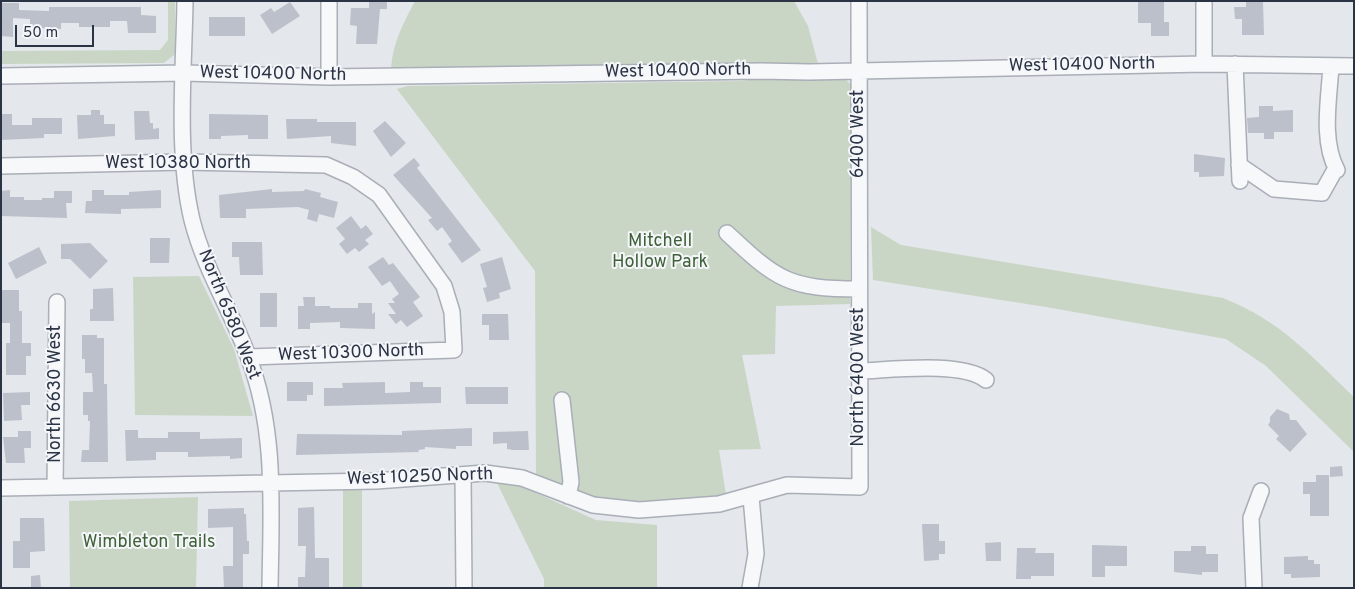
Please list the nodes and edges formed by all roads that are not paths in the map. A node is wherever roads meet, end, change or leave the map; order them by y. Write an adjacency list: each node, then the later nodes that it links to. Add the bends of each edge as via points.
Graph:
1 (185, 1): 10 (street, North 6580 West)
2 (329, 1): 12 (street)
3 (859, 1): 9 (street, 6400 West)
4 (1204, 1): 5 (street)
5 (1204, 64): 6 (street, West 10400 North); 9 (street, West 10400 North)
6 (1235, 64): 7 (street, West 10400 North); 14 (street)
7 (1331, 66): 8 (street, West 10400 North); 14 (street, via 1330,159 1337,169 1322,193 1274,189)
8 (1354, 66)
9 (859, 71): 12 (street, West 10400 North); 18 (street, 6400 West)
10 (184, 73): 11 (street, West 10400 North); 12 (street, West 10400 North); 13 (street, North 6580 West)
11 (1, 76)
12 (329, 77)
13 (185, 162): 15 (street, West 10380 North); 21 (street, West 10380 North, via 326,165 379,195 444,286 452,312); 22 (street, North 6580 West, via 192,219 200,248)
14 (1239, 165): 16 (street)
15 (1, 166)
16 (1240, 181)
17 (727, 233): 19 (street, via 783,279 823,289)
18 (859, 267): 19 (street, North 6400 West)
19 (859, 289): 23 (street, North 6400 West)
20 (57, 302): 28 (street, North 6630 West)
21 (454, 350): 22 (street, West 10300 North)
22 (249, 357): 27 (street, North 6580 West, via 265,421)
23 (860, 371): 24 (street, via 950,369 970,371); 29 (street, North 6400 West)
24 (986, 380)
25 (562, 400): 32 (street, via 571,482)
26 (463, 475): 27 (street, West 10250 North); 32 (street, West 10250 North, via 509,476); 35 (street)
27 (272, 483): 28 (street, West 10250 North); 34 (street, North 6580 West)
28 (55, 486): 30 (street, West 10250 North)
29 (860, 487): 33 (street, West 10250 North, via 788,485)
30 (1, 488)
31 (1261, 491): 37 (street, via 1252,518)
32 (568, 496): 33 (street, West 10250 North, via 610,508 639,510 719,504)
33 (751, 496): 36 (street, via 756,554)
34 (270, 588)
35 (464, 588)
36 (750, 588)
37 (1254, 588)

